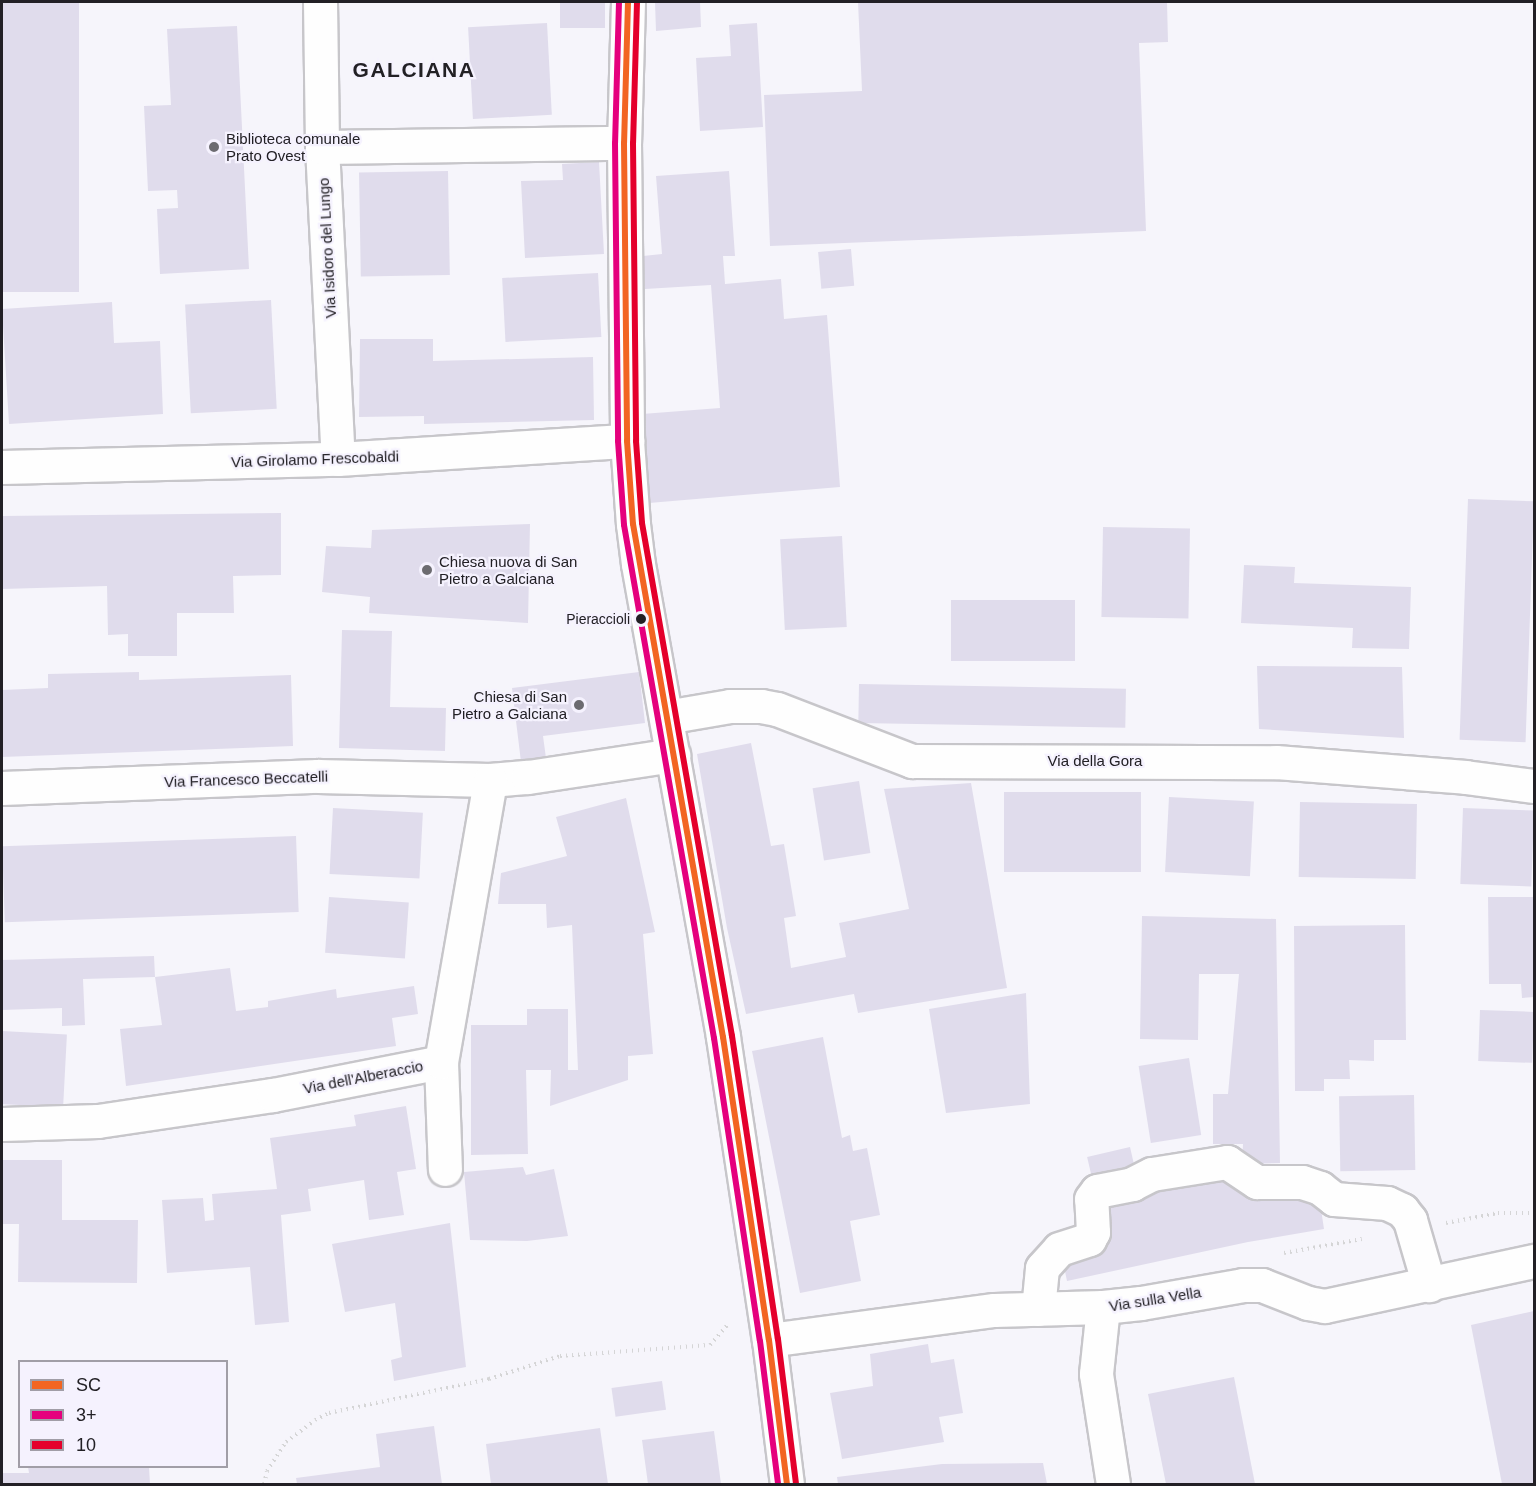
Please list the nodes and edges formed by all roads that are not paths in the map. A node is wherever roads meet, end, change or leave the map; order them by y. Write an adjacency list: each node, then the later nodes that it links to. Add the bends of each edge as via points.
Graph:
1 (320, 2): 4 (street, Via Isidoro del Lungo)
2 (628, 2): 3 (street)
3 (624, 143): 4 (street); 5 (street)
4 (322, 147): 6 (street, Via Isidoro del Lungo)
5 (627, 441): 6 (street, Via Girolamo Frescobaldi); 8 (street, via 638,564)
6 (338, 459): 7 (street, Via Girolamo Frescobaldi)
7 (2, 467)
8 (666, 717): 9 (street); 11 (street, Via della Gora, via 729,706 761,706 912,761 1276,762)
9 (673, 755): 10 (street, Via Francesco Beccatelli); 20 (street, via 723,1037)
10 (490, 780): 12 (street, Via Francesco Beccatelli, via 318,776); 13 (street, Via dell'Alberaccio)
11 (1534, 786)
12 (2, 788)
13 (441, 1062): 14 (street, Via dell'Alberaccio, via 273,1095 98,1121); 15 (street)
14 (2, 1124)
15 (445, 1169)
16 (1534, 1262): 17 (street, Via sulla Vella)
17 (1429, 1285): 18 (street, Via sulla Vella, via 1325,1306 1262,1285 1243,1285); 19 (street, via 1410,1220 1402,1210 1387,1203 1334,1199 1320,1188 1302,1182 1257,1182 1227,1162 1152,1174 1132,1184 1097,1191 1091,1199 1094,1232 1089,1239 1059,1249 1042,1268)
18 (1103, 1307): 19 (street, Via sulla Vella); 22 (street, via 1096,1374)
19 (1038, 1310): 20 (street, Via sulla Vella, via 994,1310)
20 (769, 1340): 21 (street)
21 (787, 1485)
22 (1113, 1485)

